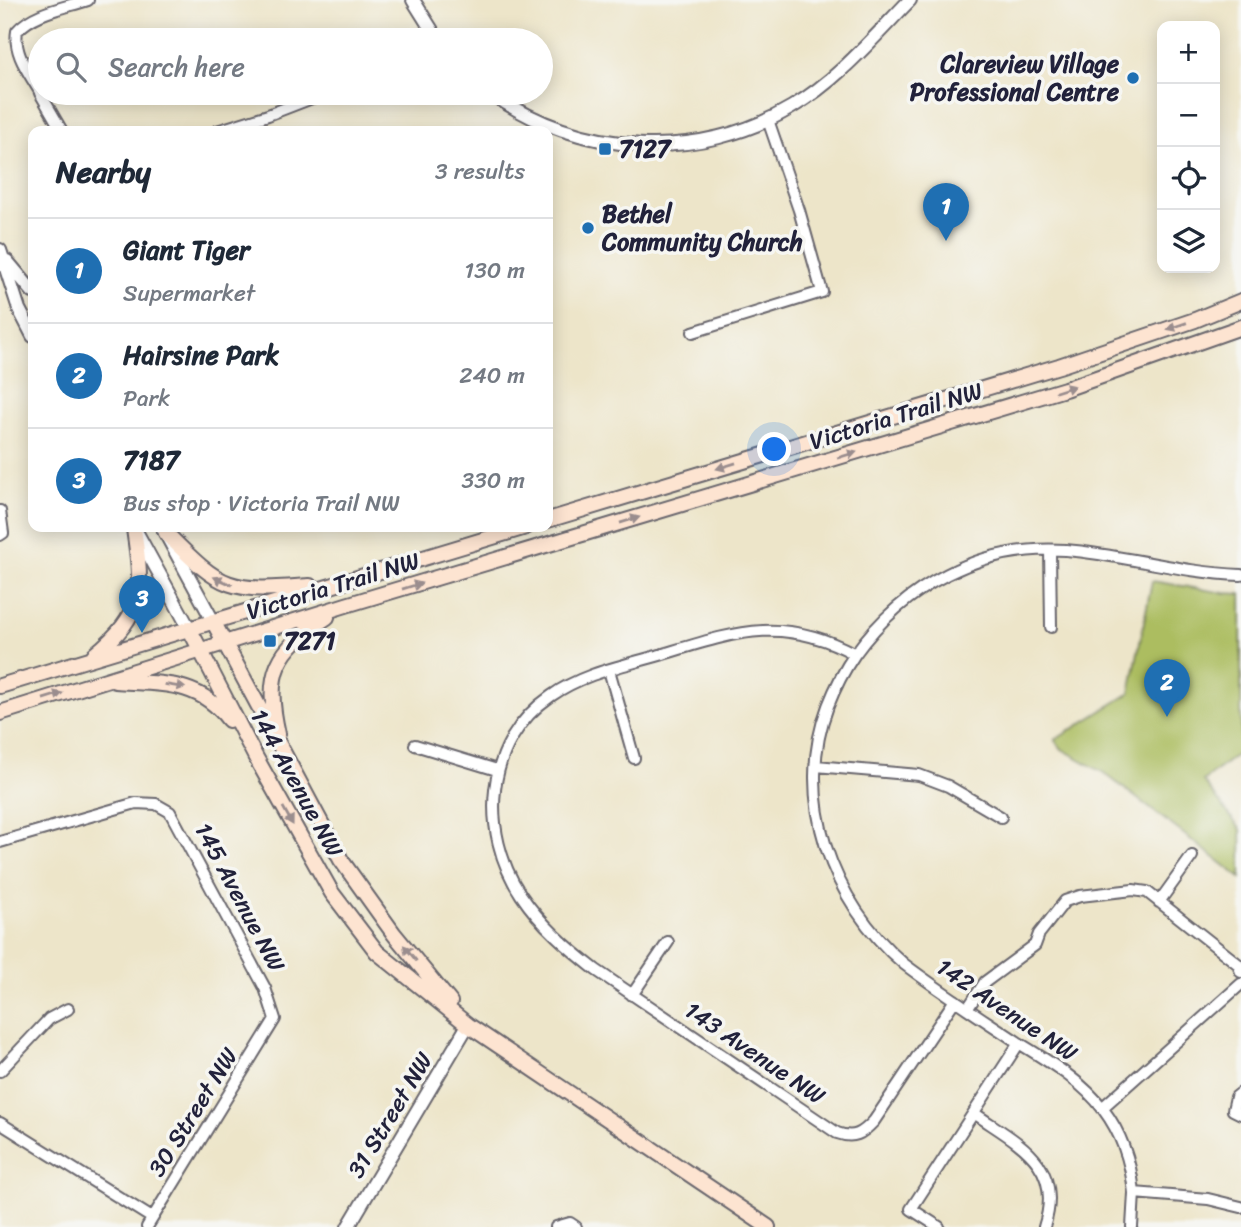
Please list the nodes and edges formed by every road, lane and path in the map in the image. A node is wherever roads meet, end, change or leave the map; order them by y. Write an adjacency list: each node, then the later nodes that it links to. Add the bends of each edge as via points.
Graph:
1 (88, 0): 5 (street, via 30,19 17,31 16,47)
2 (412, 0): 4 (street)
3 (910, 0): 9 (street, via 843,70)
4 (426, 28)
5 (28, 72)
6 (47, 105): 10 (street)
7 (294, 105): 11 (street)
8 (509, 105): 12 (street)
9 (768, 120): 13 (street, via 700,141 653,146); 19 (street, via 822,292)
10 (59, 126)
11 (234, 126)
12 (543, 126)
13 (553, 130)
14 (2, 254): 15 (street); 17 (street)
15 (28, 286)
16 (1241, 301): 21 (main road, Victoria Trail NW, one-way to 21, via 1059,366)
17 (28, 326)
18 (1241, 327): 31 (main road, Victoria Trail NW, one-way to 18, via 1065,389)
19 (693, 332)
20 (0, 511): 27 (street)
21 (553, 518)
22 (135, 532): 38 (main road, via 139,595 121,628)
23 (136, 532): 34 (street, 144 Avenue NW)
24 (165, 532): 32 (street, 144 Avenue NW)
25 (166, 532): 30 (main road, one-way to 25, via 252,589 231,585 211,576)
26 (509, 532): 30 (main road, Victoria Trail NW)
27 (1, 534)
28 (1050, 550): 29 (street); 33 (street); 37 (street, via 1007,553 945,574 894,609)
29 (1241, 575)
30 (339, 583): 32 (main road, Victoria Trail NW)
31 (346, 605): 35 (main road, Victoria Trail NW); 44 (main road, via 301,634 278,664 272,707)
32 (213, 621): 34 (main road, Victoria Trail NW); 35 (main road, 144 Avenue NW)
33 (1051, 627)
34 (189, 628): 36 (main road, 144 Avenue NW); 38 (main road, Victoria Trail NW)
35 (225, 644): 36 (main road, Victoria Trail NW); 44 (main road, 144 Avenue NW)
36 (200, 652): 40 (main road, Victoria Trail NW); 45 (main road, 144 Avenue NW)
37 (855, 653): 39 (street, via 809,635 754,630); 47 (street, 142 Avenue NW, via 827,708)
38 (89, 659): 41 (main road, Victoria Trail NW)
39 (609, 670): 46 (street); 48 (street, via 575,681 548,697 516,733)
40 (107, 680): 42 (main road, Victoria Trail NW, one-way to 40); 45 (main road, one-way to 45, via 200,692 222,711)
41 (0, 686)
42 (0, 713)
43 (415, 744): 48 (street)
44 (284, 755): 61 (main road, 144 Avenue NW, one-way to 44, via 341,860)
45 (255, 756): 61 (main road, 144 Avenue NW, one-way to 61, via 332,893 377,952)
46 (635, 758)
47 (816, 766): 49 (street, via 919,775); 57 (street, 142 Avenue NW, via 816,807 822,833 852,906 889,952)
48 (497, 770): 56 (street, 143 Avenue NW, via 493,802 496,835 517,888 559,939)
49 (1001, 817)
50 (0, 842): 60 (street, 145 Avenue NW, via 136,803 156,804 170,812 265,988)
51 (1192, 856): 52 (street)
52 (1160, 902): 54 (street, via 1238,964); 58 (street, via 1147,892 1133,890 1065,901 1035,945 985,982)
53 (668, 942): 56 (street)
54 (1241, 972)
55 (1241, 984): 65 (street)
56 (632, 995): 57 (street, 143 Avenue NW, via 849,1137 874,1121)
57 (955, 1000): 58 (street, 142 Avenue NW)
58 (968, 1008): 62 (street, 142 Avenue NW)
59 (68, 1009): 63 (street, via 49,1019)
60 (275, 1019): 71 (street, 30 Street NW)
61 (468, 1025): 72 (street, 31 Street NW); 75 (main road, 144 Avenue NW)
62 (1019, 1043): 65 (street, 142 Avenue NW, via 1067,1075); 66 (street)
63 (0, 1071)
64 (1241, 1093): 67 (street, via 1233,1110)
65 (1102, 1108): 69 (street, 142 Avenue NW, via 1122,1141)
66 (974, 1113): 76 (street, via 911,1209); 77 (street, via 1039,1162 1049,1194)
67 (1241, 1114)
68 (0, 1123): 71 (street)
69 (1133, 1193): 70 (street, via 1208,1199); 78 (street, 142 Avenue NW)
70 (1241, 1207)
71 (150, 1222)
72 (348, 1227)
73 (556, 1227): 74 (street, via 570,1223)
74 (576, 1227)
75 (768, 1227)
76 (939, 1227)
77 (1044, 1227)
78 (1132, 1227)

